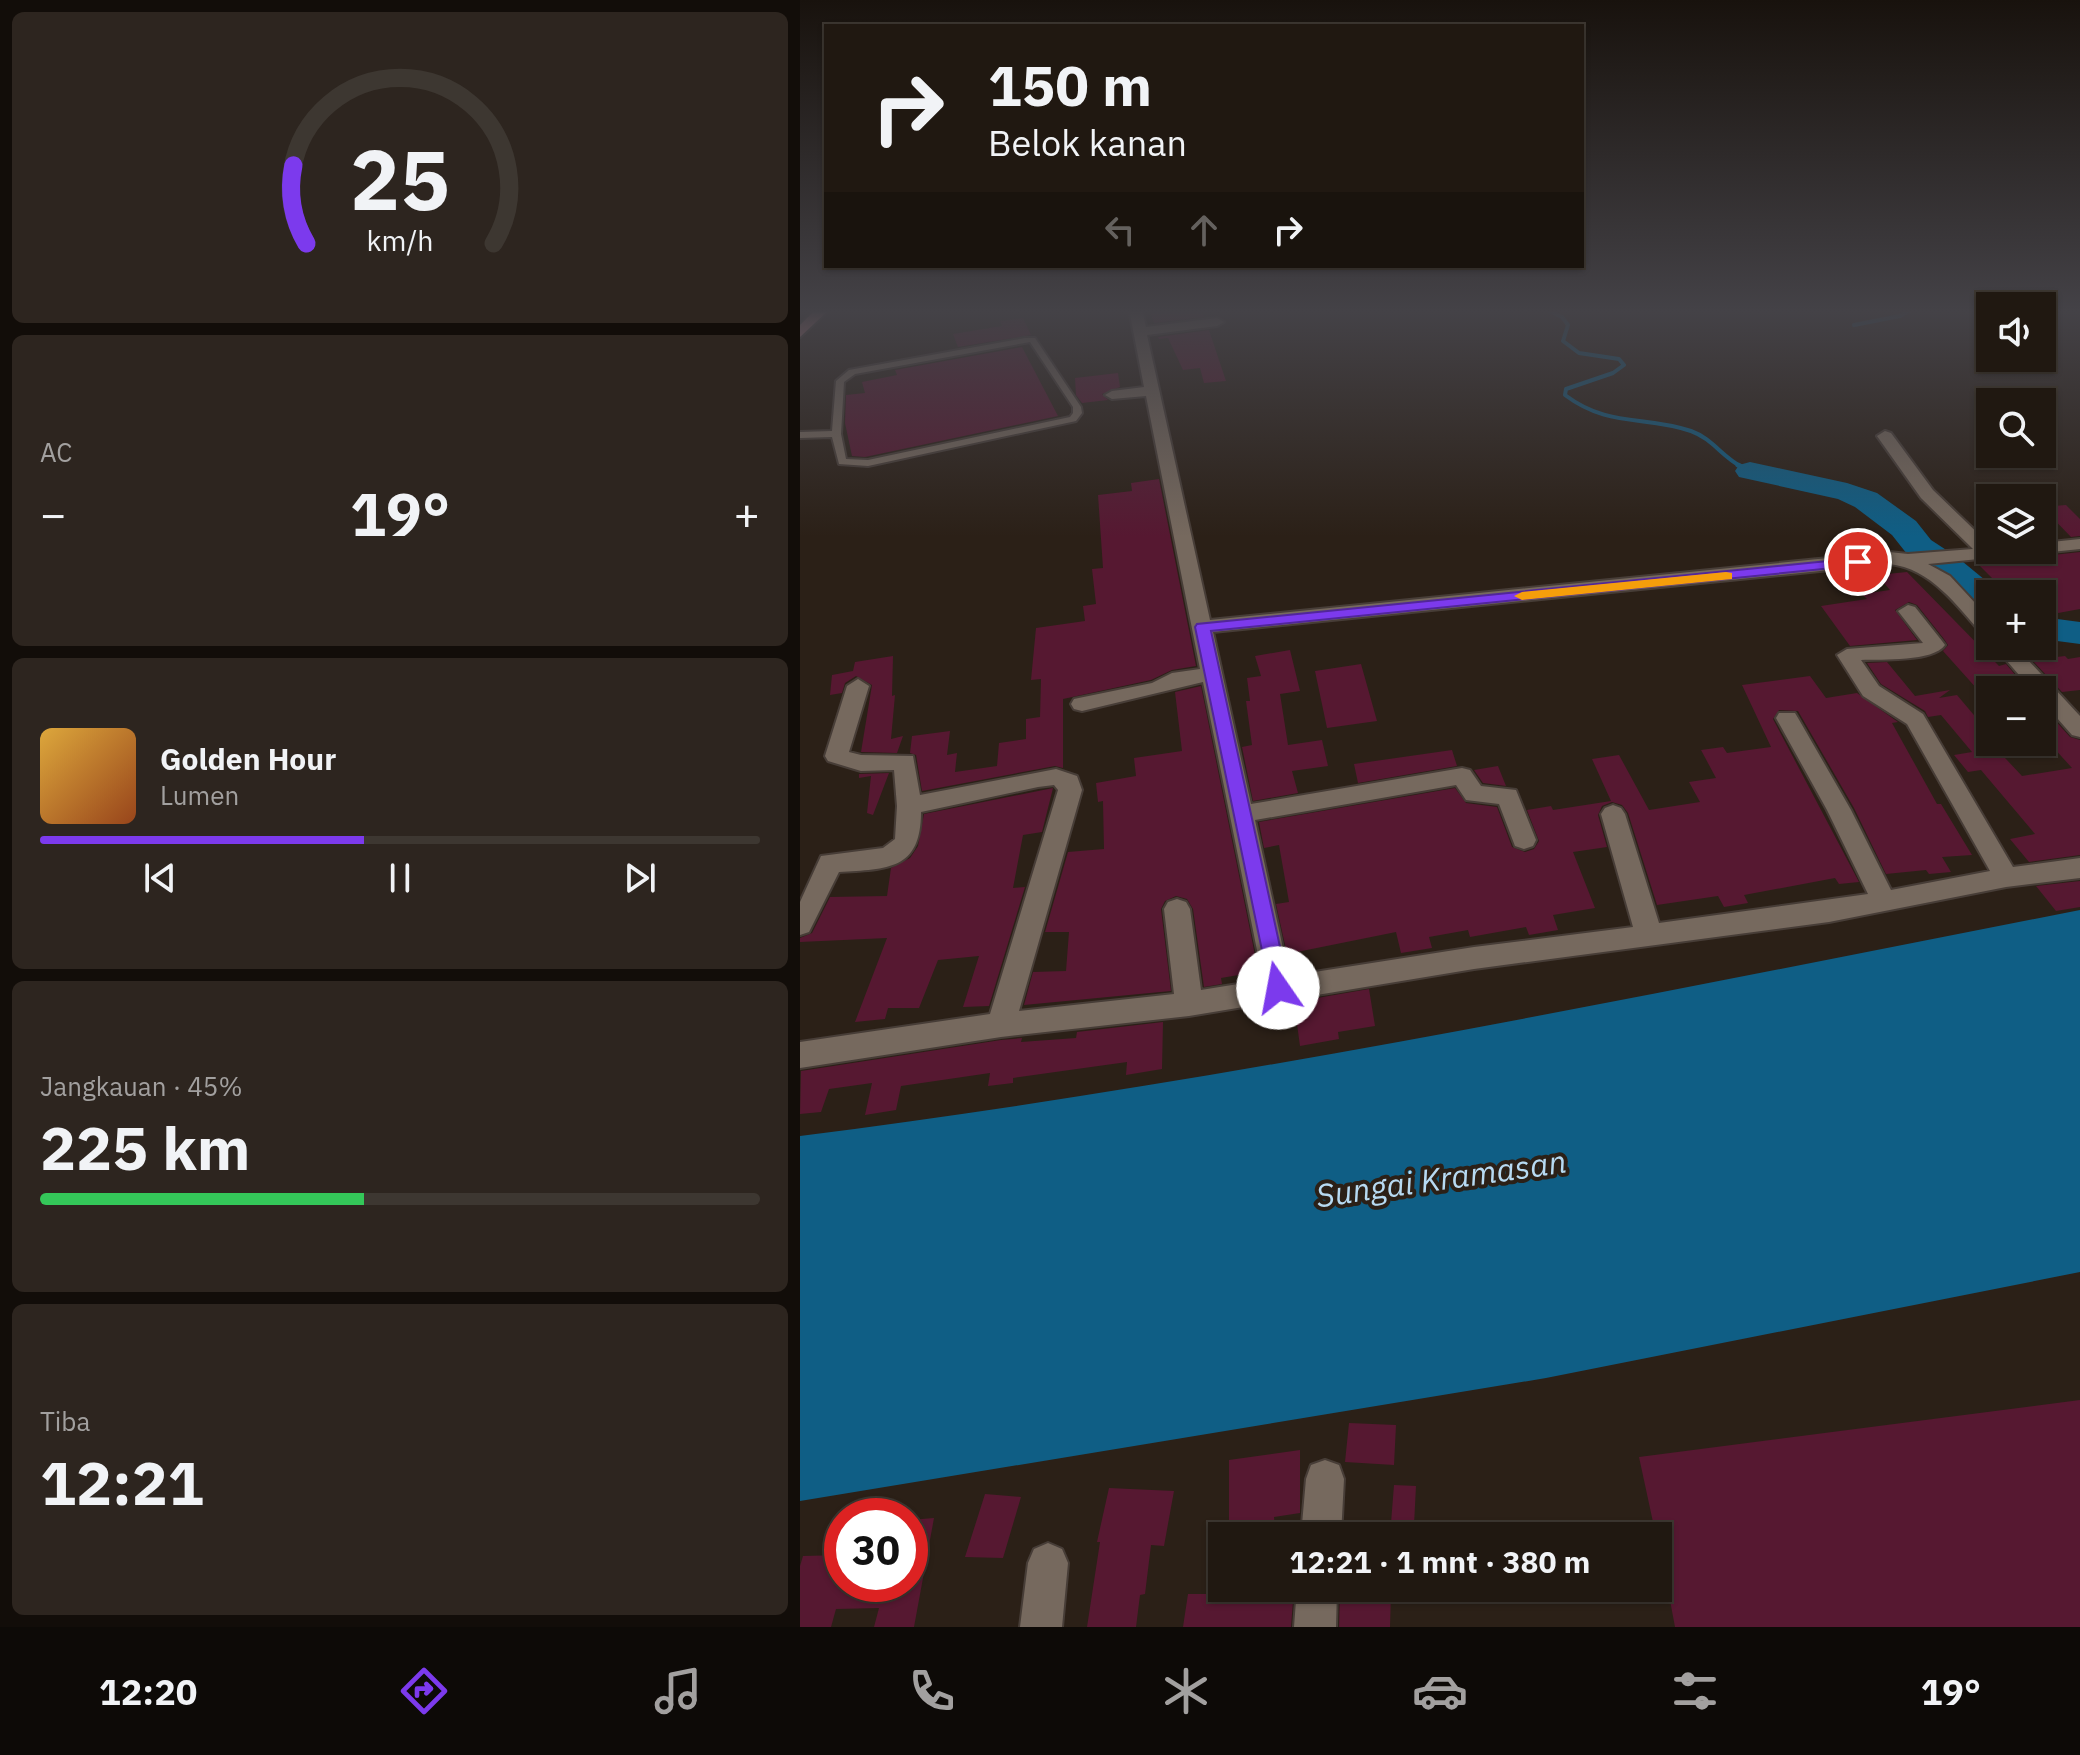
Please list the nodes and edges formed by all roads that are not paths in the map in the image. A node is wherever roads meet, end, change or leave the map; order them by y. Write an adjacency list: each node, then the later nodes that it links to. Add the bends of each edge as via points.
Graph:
1 (840, 385): 6 (lane)
2 (1062, 385): 6 (lane, via 1078,413 1061,423 857,464 842,462)
3 (1152, 385): 4 (street)
4 (1153, 391): 5 (street); 16 (street)
5 (1112, 395)
6 (836, 434): 7 (lane)
7 (800, 435)
8 (1885, 436): 9 (street, via 1927,494)
9 (1976, 541)
10 (2080, 544): 11 (street)
11 (2056, 547)
12 (1976, 554): 13 (street)
13 (1914, 559): 15 (street, via 1943,580); 16 (street)
14 (1908, 611): 18 (street, via 1935,645 1931,649)
15 (1976, 616)
16 (1202, 627): 20 (street)
17 (1836, 635): 18 (street)
18 (1847, 655): 30 (street, via 1871,691 1915,719)
19 (2017, 660): 24 (street)
20 (1212, 674): 22 (street); 26 (street)
21 (858, 686): 25 (street, via 836,756 861,763 905,762)
22 (1082, 704)
23 (1787, 718): 31 (street)
24 (2080, 730)
25 (909, 806): 33 (street, via 901,851 830,863); 37 (street, via 1038,779 1069,782)
26 (1240, 814): 28 (street, via 1462,776 1474,794 1508,796); 35 (street)
27 (1613, 814): 34 (street)
28 (1524, 840)
29 (2080, 868): 30 (street)
30 (2006, 877): 31 (street)
31 (1884, 901): 34 (street)
32 (1177, 909): 36 (street)
33 (800, 925)
34 (1649, 935): 35 (street)
35 (1278, 988): 36 (street)
36 (1189, 1004): 37 (street)
37 (1001, 1025): 38 (street)
38 (800, 1055)
39 (1325, 1479): 40 (street)
40 (1322, 1522)
41 (1048, 1563): 43 (street)
42 (1316, 1602): 44 (street)
43 (1041, 1627)
44 (1315, 1627)

